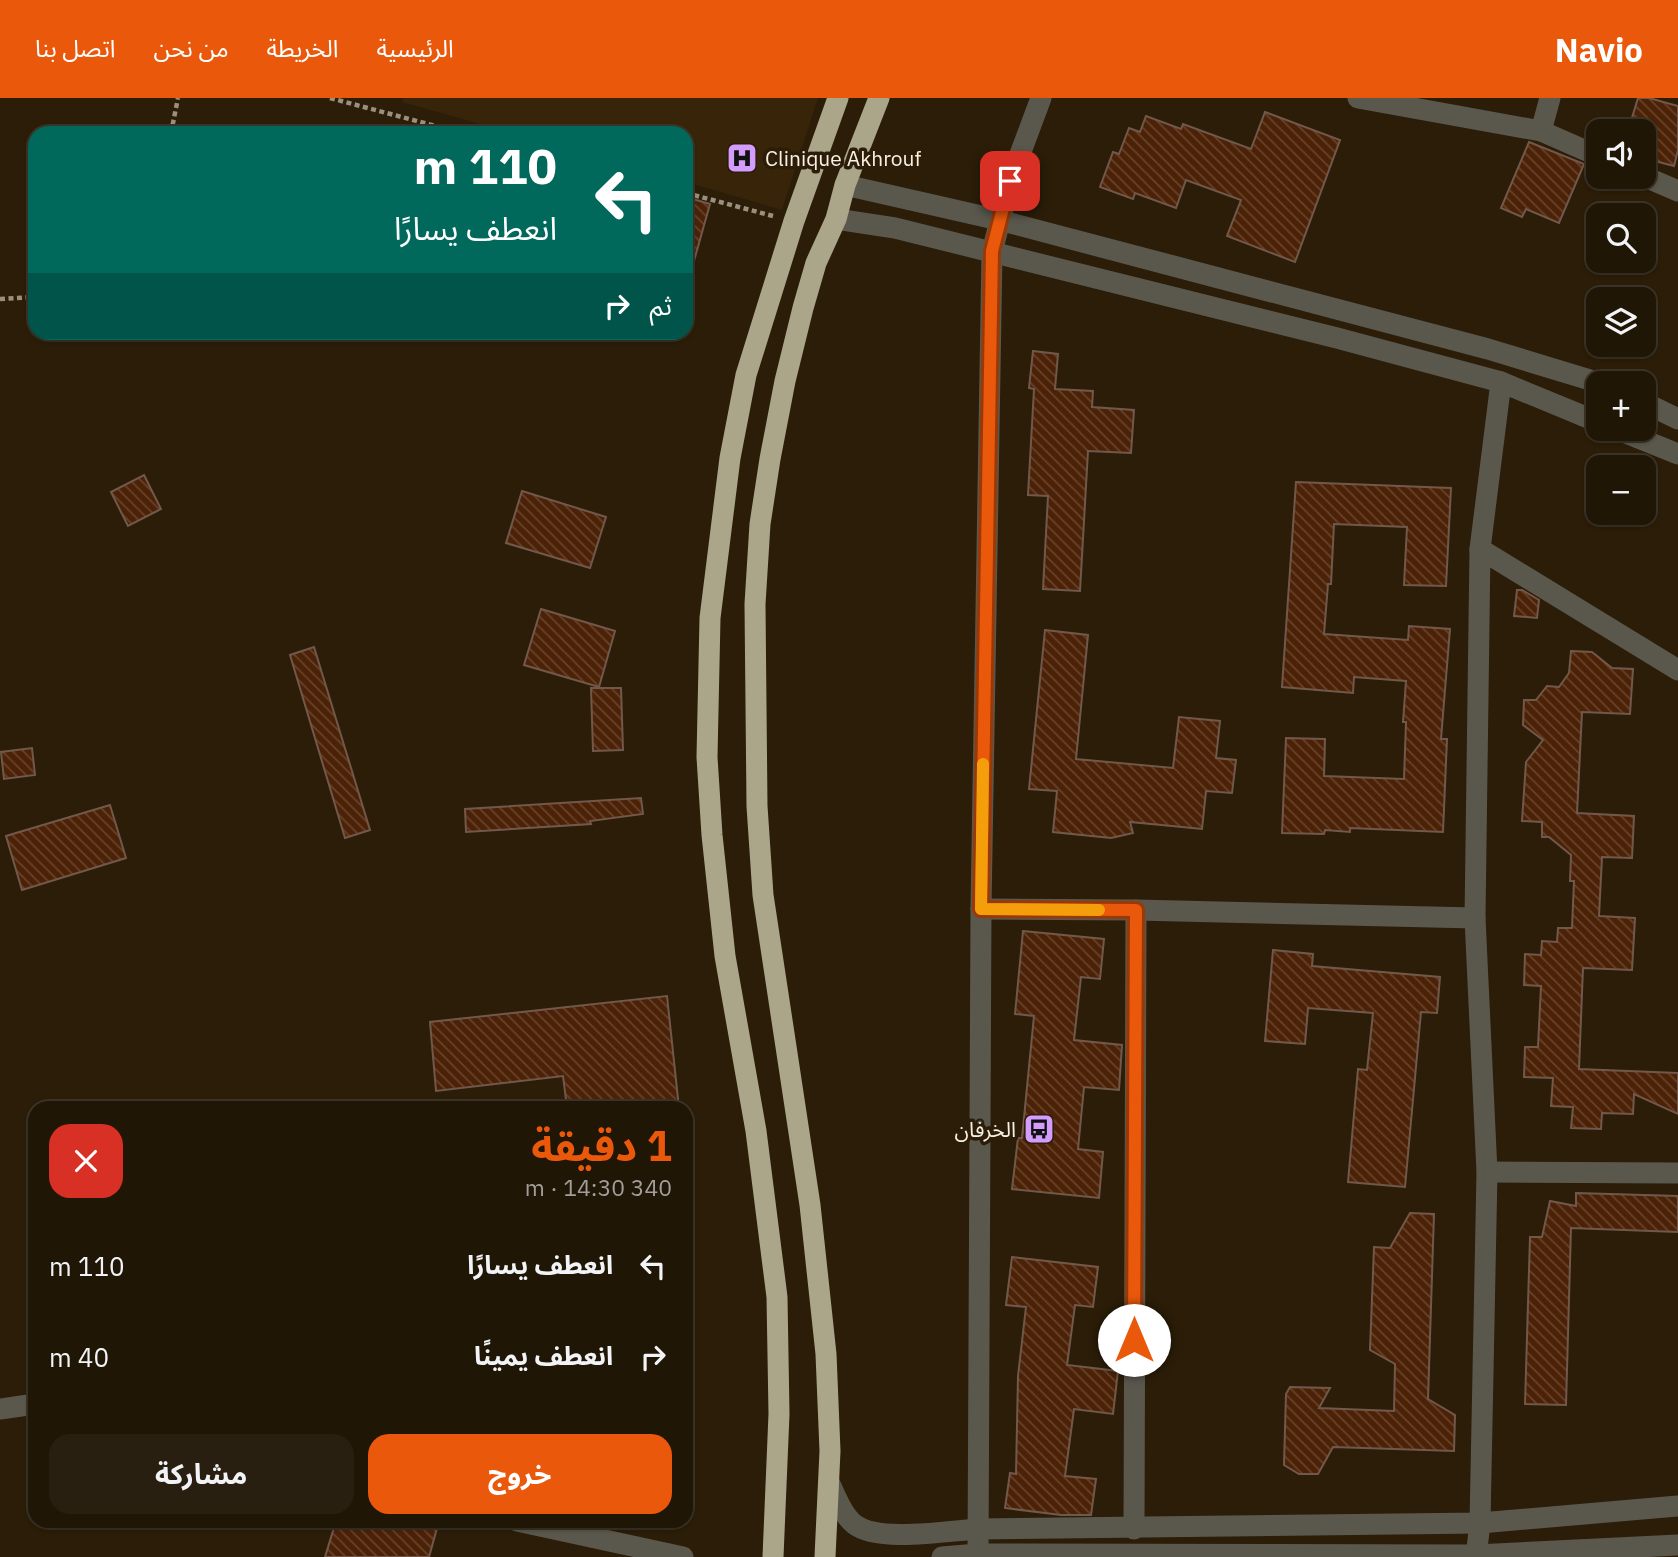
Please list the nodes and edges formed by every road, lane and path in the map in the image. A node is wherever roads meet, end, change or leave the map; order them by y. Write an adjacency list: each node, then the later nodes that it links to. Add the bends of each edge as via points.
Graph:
1 (178, 98): 9 (path)
2 (330, 98): 10 (path)
3 (838, 98): 19 (highway)
4 (879, 98): 14 (highway)
5 (1041, 98): 18 (street)
6 (1358, 98): 8 (street)
7 (1550, 98): 11 (street)
8 (1390, 101): 11 (street)
9 (173, 126)
10 (436, 126)
11 (1541, 131): 12 (street)
12 (1586, 151)
13 (1656, 182): 15 (street)
14 (845, 185): 17 (highway); 18 (street)
15 (1678, 191)
16 (693, 194): 19 (path)
17 (836, 219): 20 (street); 39 (highway, via 803,308 770,459 760,524 755,666 763,895 819,1273)
18 (999, 220): 20 (street); 23 (street)
19 (794, 221): 49 (highway, via 746,375 730,458 710,618 707,757 725,956 756,1131 777,1297 779,1414)
20 (992, 251): 24 (street); 32 (street)
21 (28, 297): 22 (path)
22 (0, 299)
23 (1586, 379)
24 (1502, 382): 26 (street); 30 (street)
25 (1656, 408): 27 (street)
26 (1586, 417)
27 (1678, 419)
28 (1646, 441): 29 (street)
29 (1678, 454)
30 (1480, 549): 31 (street); 34 (street)
31 (1678, 670)
32 (981, 909): 33 (street); 43 (street)
33 (1136, 910): 34 (street); 44 (street)
34 (1475, 918): 35 (street)
35 (1487, 1172): 36 (street); 41 (street)
36 (1678, 1173)
37 (28, 1405): 38 (street)
38 (0, 1409)
39 (829, 1482): 43 (street, via 854,1524 872,1533); 50 (highway)
40 (1678, 1506): 41 (street)
41 (1480, 1523): 44 (street); 47 (street)
42 (549, 1528): 48 (street)
43 (978, 1529): 44 (street); 46 (street)
44 (1134, 1529)
45 (1678, 1545): 47 (street)
46 (978, 1555): 47 (street); 51 (street)
47 (1476, 1556)
48 (683, 1557)
49 (773, 1557)
50 (825, 1557)
51 (942, 1557)

